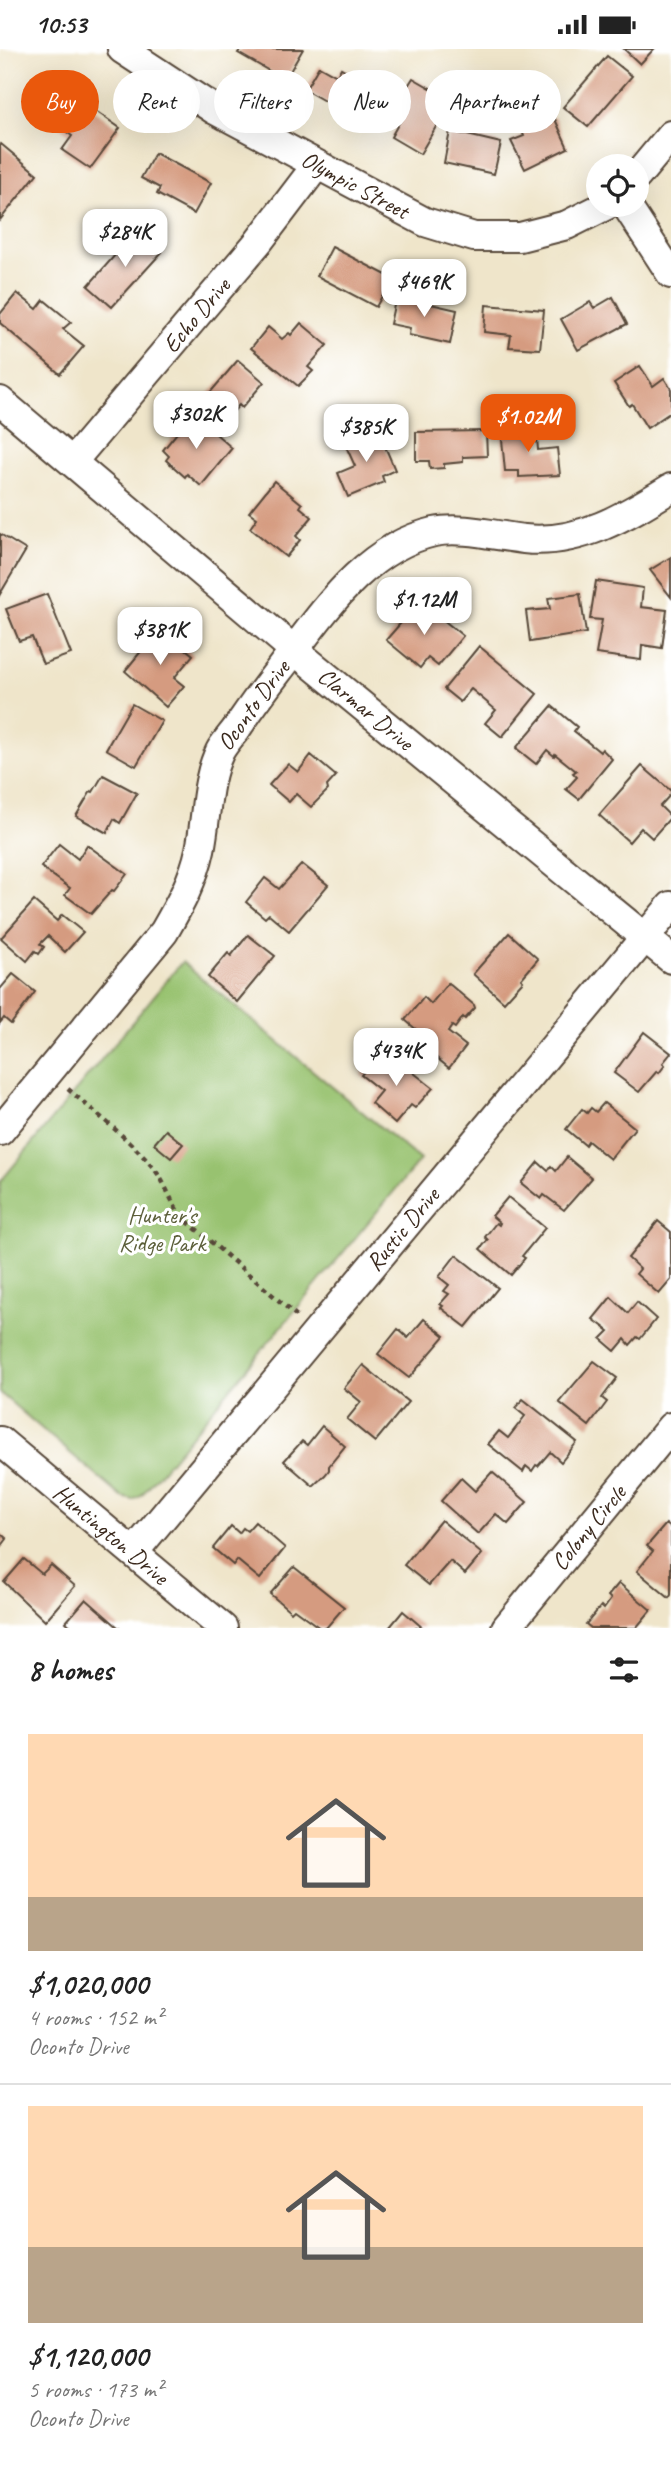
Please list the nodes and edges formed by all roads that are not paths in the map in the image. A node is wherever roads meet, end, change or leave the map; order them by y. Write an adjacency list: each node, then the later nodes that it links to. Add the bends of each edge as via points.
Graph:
1 (122, 49): 4 (street, Olympic Street, via 215,110)
2 (671, 135): 3 (street)
3 (649, 162)
4 (316, 166): 5 (street, Olympic Street, via 425,222 474,237 520,237); 9 (street, Echo Drive, via 259,241)
5 (586, 216)
6 (634, 217): 7 (street)
7 (671, 274)
8 (0, 401): 9 (street, Clarmar Drive)
9 (73, 461): 11 (street, Clarmar Drive)
10 (671, 488): 11 (street, Oconto Drive, via 604,526 565,539 437,531 403,542 341,590)
11 (294, 650): 13 (street, Clarmar Drive); 15 (street, Oconto Drive, via 220,752 205,802 200,851 184,896 164,932)
12 (671, 906): 13 (street, Rustic Drive)
13 (645, 937): 14 (street, Clarmar Drive); 18 (street, Rustic Drive)
14 (671, 959)
15 (0, 1131)
16 (671, 1427): 20 (street, Colony Circle)
17 (0, 1441): 18 (street, Huntington Drive)
18 (134, 1552): 19 (street, Huntington Drive)
19 (223, 1628)
20 (506, 1628)

